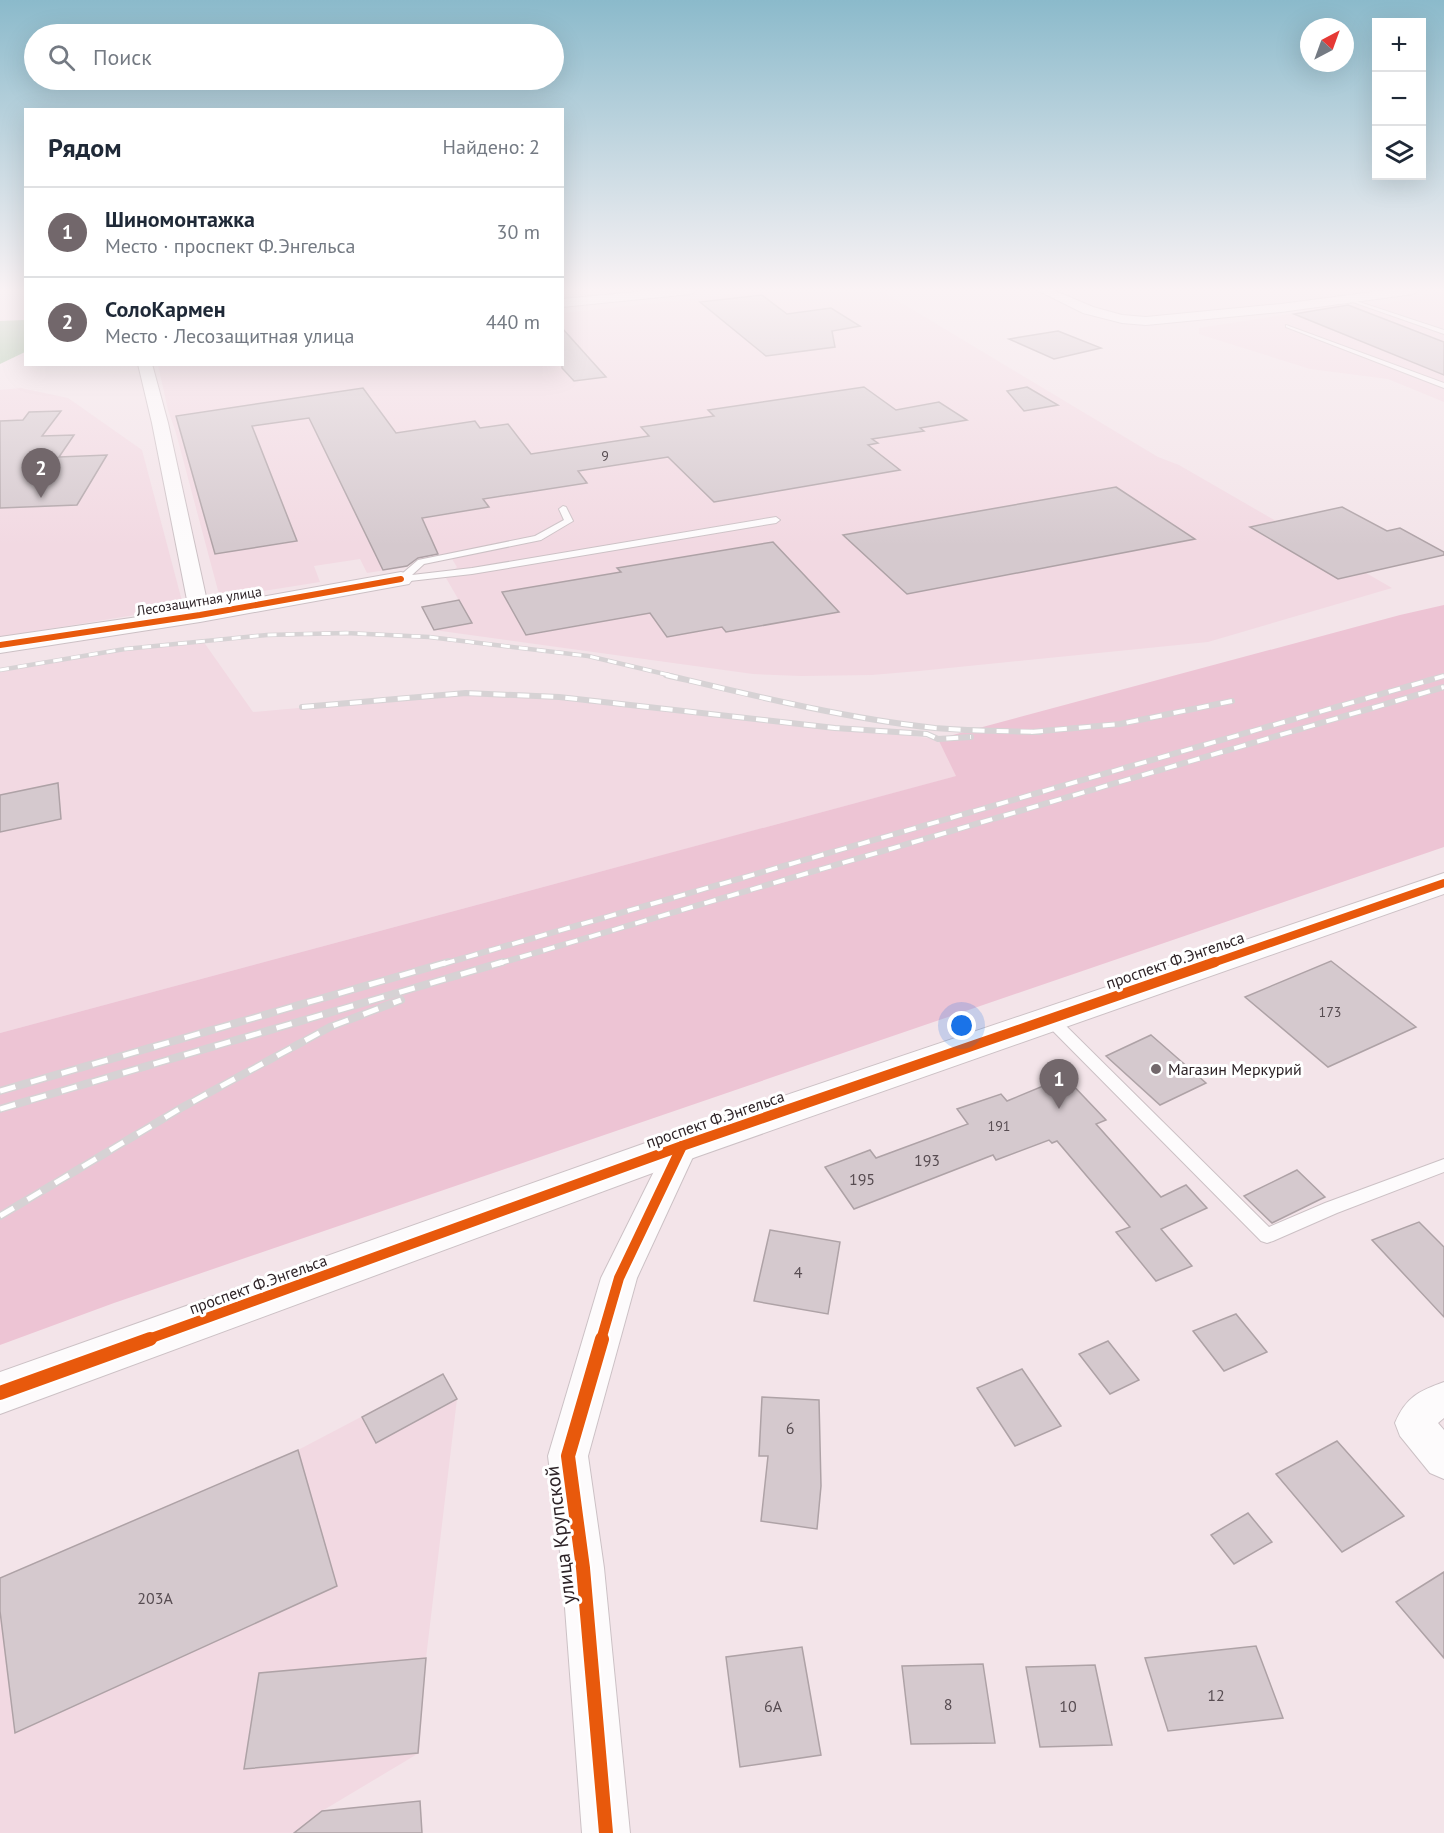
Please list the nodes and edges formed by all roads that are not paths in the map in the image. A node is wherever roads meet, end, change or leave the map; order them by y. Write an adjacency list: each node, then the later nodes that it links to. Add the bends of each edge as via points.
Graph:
1 (148, 376): 7 (street)
2 (1417, 376): 3 (lane)
3 (1444, 386)
4 (563, 509): 6 (lane, via 569,521 538,538 421,562)
5 (776, 520): 6 (lane, via 472,571)
6 (401, 579): 7 (street, Лесозащитная улица)
7 (200, 615): 8 (street, Лесозащитная улица)
8 (0, 645)
9 (1444, 883): 10 (street, проспект Ф.Энгельса)
10 (1050, 1019): 11 (street, проспект Ф.Энгельса); 12 (lane, via 1267,1236)
11 (682, 1146): 13 (street, проспект Ф.Энгельса); 16 (street, улица Крупской, via 619,1278 568,1456 584,1568)
12 (1444, 1165)
13 (0, 1394)
14 (1444, 1399): 15 (street, via 1426,1408 1414,1423)
15 (1444, 1460)
16 (606, 1833)

